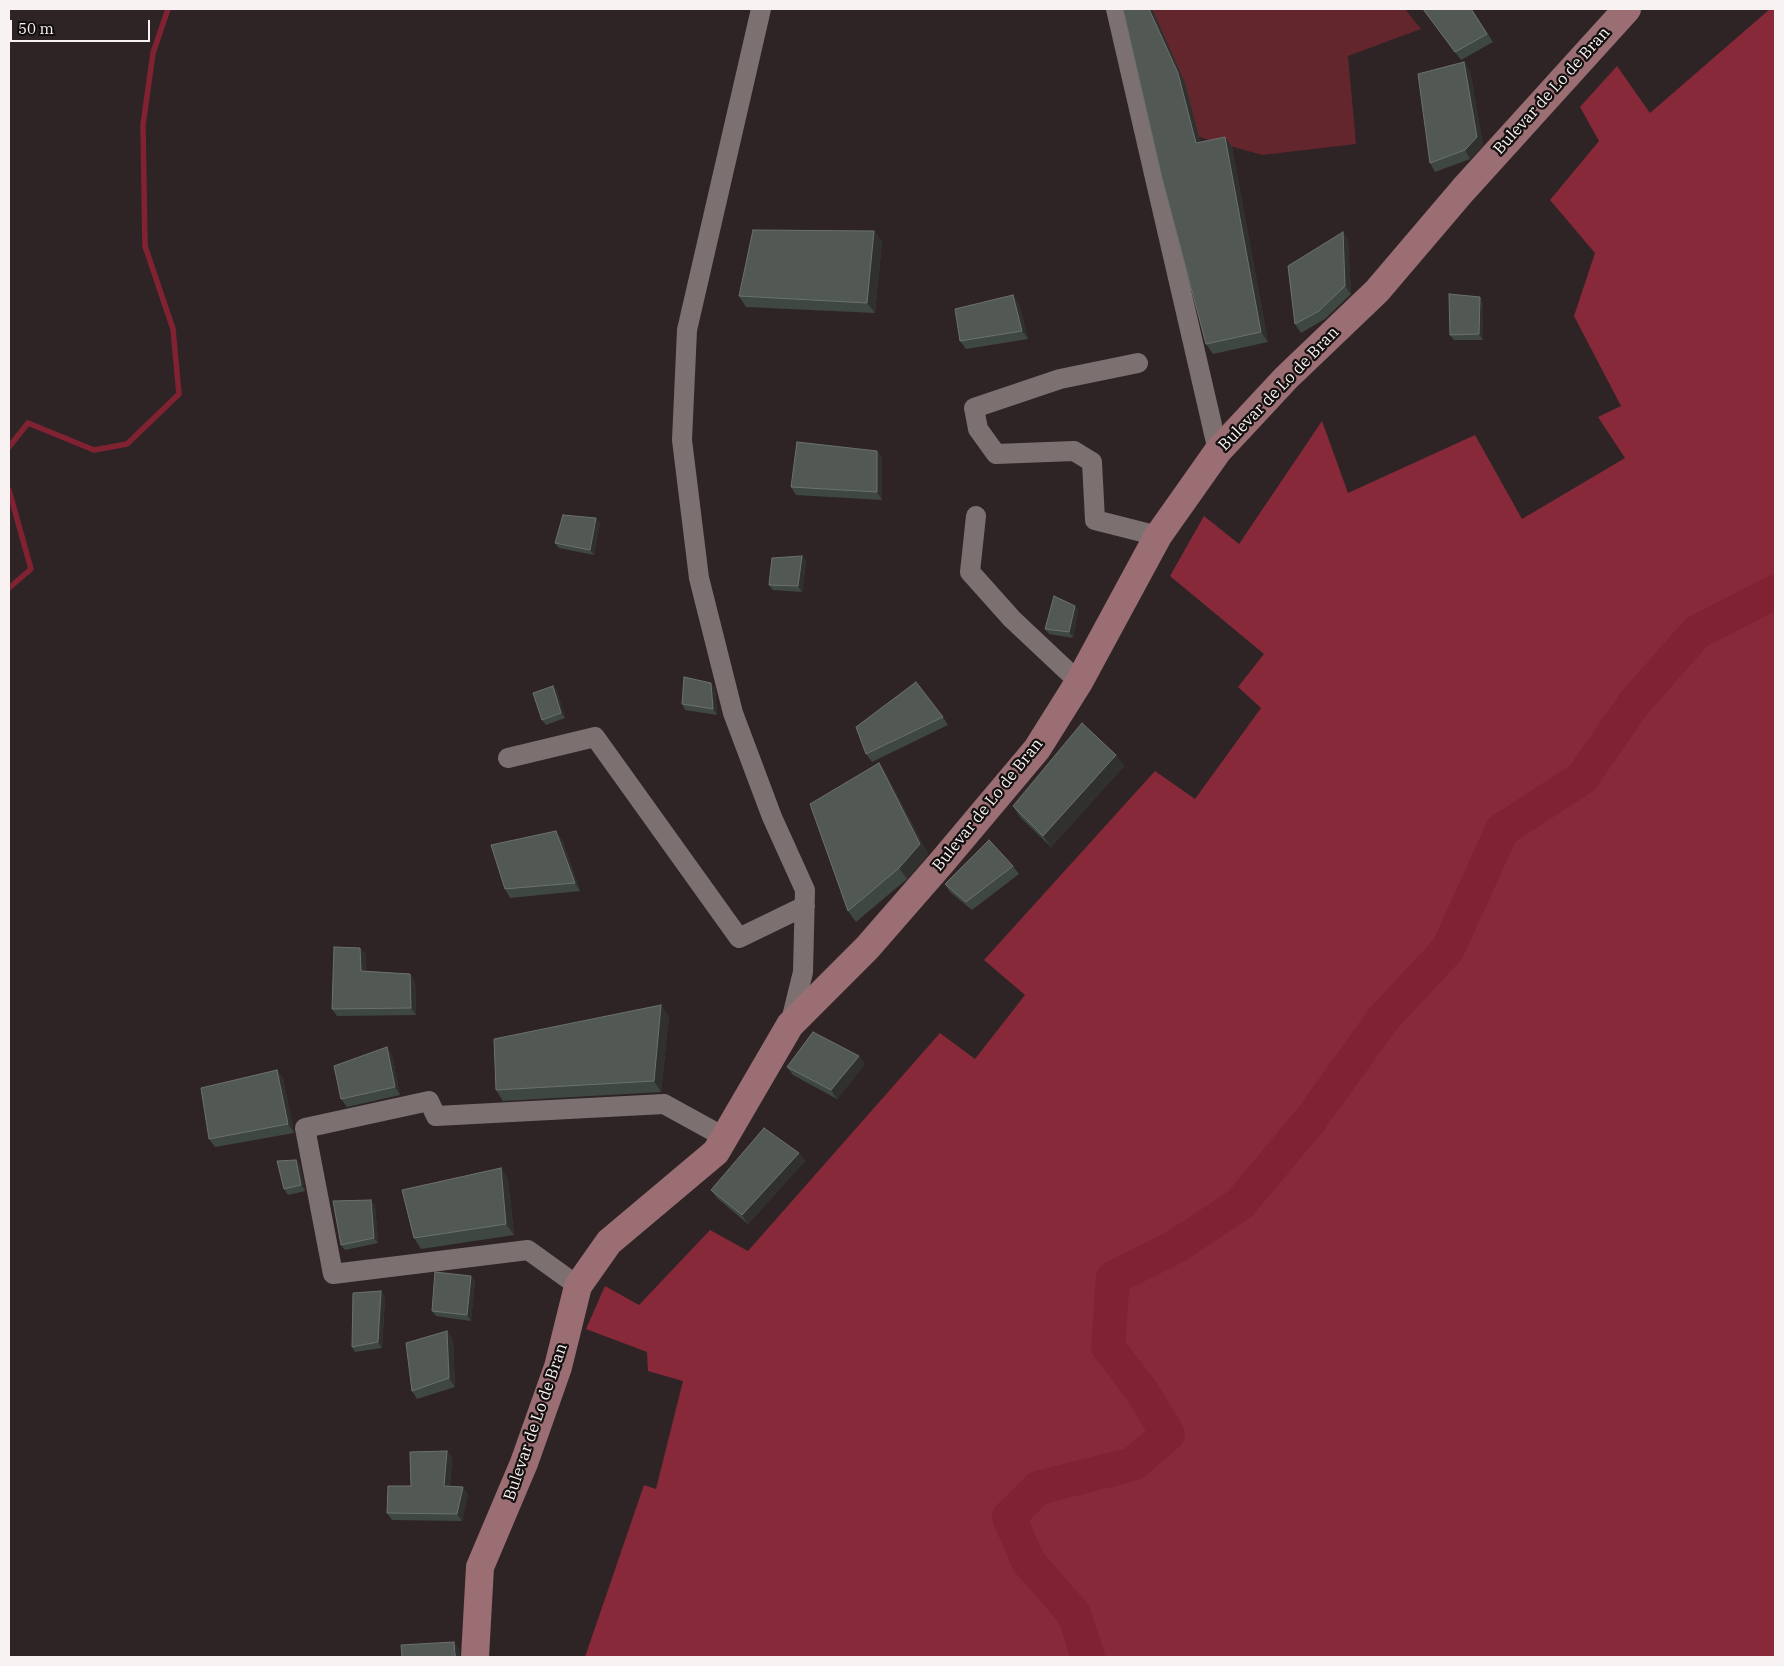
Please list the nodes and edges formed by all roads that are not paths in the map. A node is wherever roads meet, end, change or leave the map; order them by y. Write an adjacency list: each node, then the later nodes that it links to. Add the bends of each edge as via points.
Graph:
1 (761, 9): 10 (street, via 688,330 682,440 699,578 733,713 772,817 805,890)
2 (1116, 9): 5 (street)
3 (1626, 9): 5 (street, Bulevar de Lo de Bran, via 1377,291 1286,378)
4 (1138, 363): 7 (street, via 1060,379 974,408 978,429 996,454 1074,451 1092,462 1095,520)
5 (1218, 451): 7 (street, Bulevar de Lo de Bran)
6 (976, 516): 8 (street, via 970,572 1012,619)
7 (1158, 536): 8 (street, Bulevar de Lo de Bran)
8 (1079, 682): 11 (street, Bulevar de Lo de Bran, via 1037,748 942,862 867,948)
9 (508, 758): 10 (street, via 595,737 739,938)
10 (805, 906): 11 (street, via 803,972)
11 (790, 1025): 12 (street, Bulevar de Lo de Bran)
12 (724, 1136): 13 (street, Bulevar de Lo de Bran, via 716,1152 609,1242); 13 (street, via 664,1104 436,1116 429,1101 305,1128 333,1274 528,1250)
13 (578, 1286): 14 (street, Bulevar de Lo de Bran, via 558,1367 524,1463 480,1566)
14 (475, 1657)

